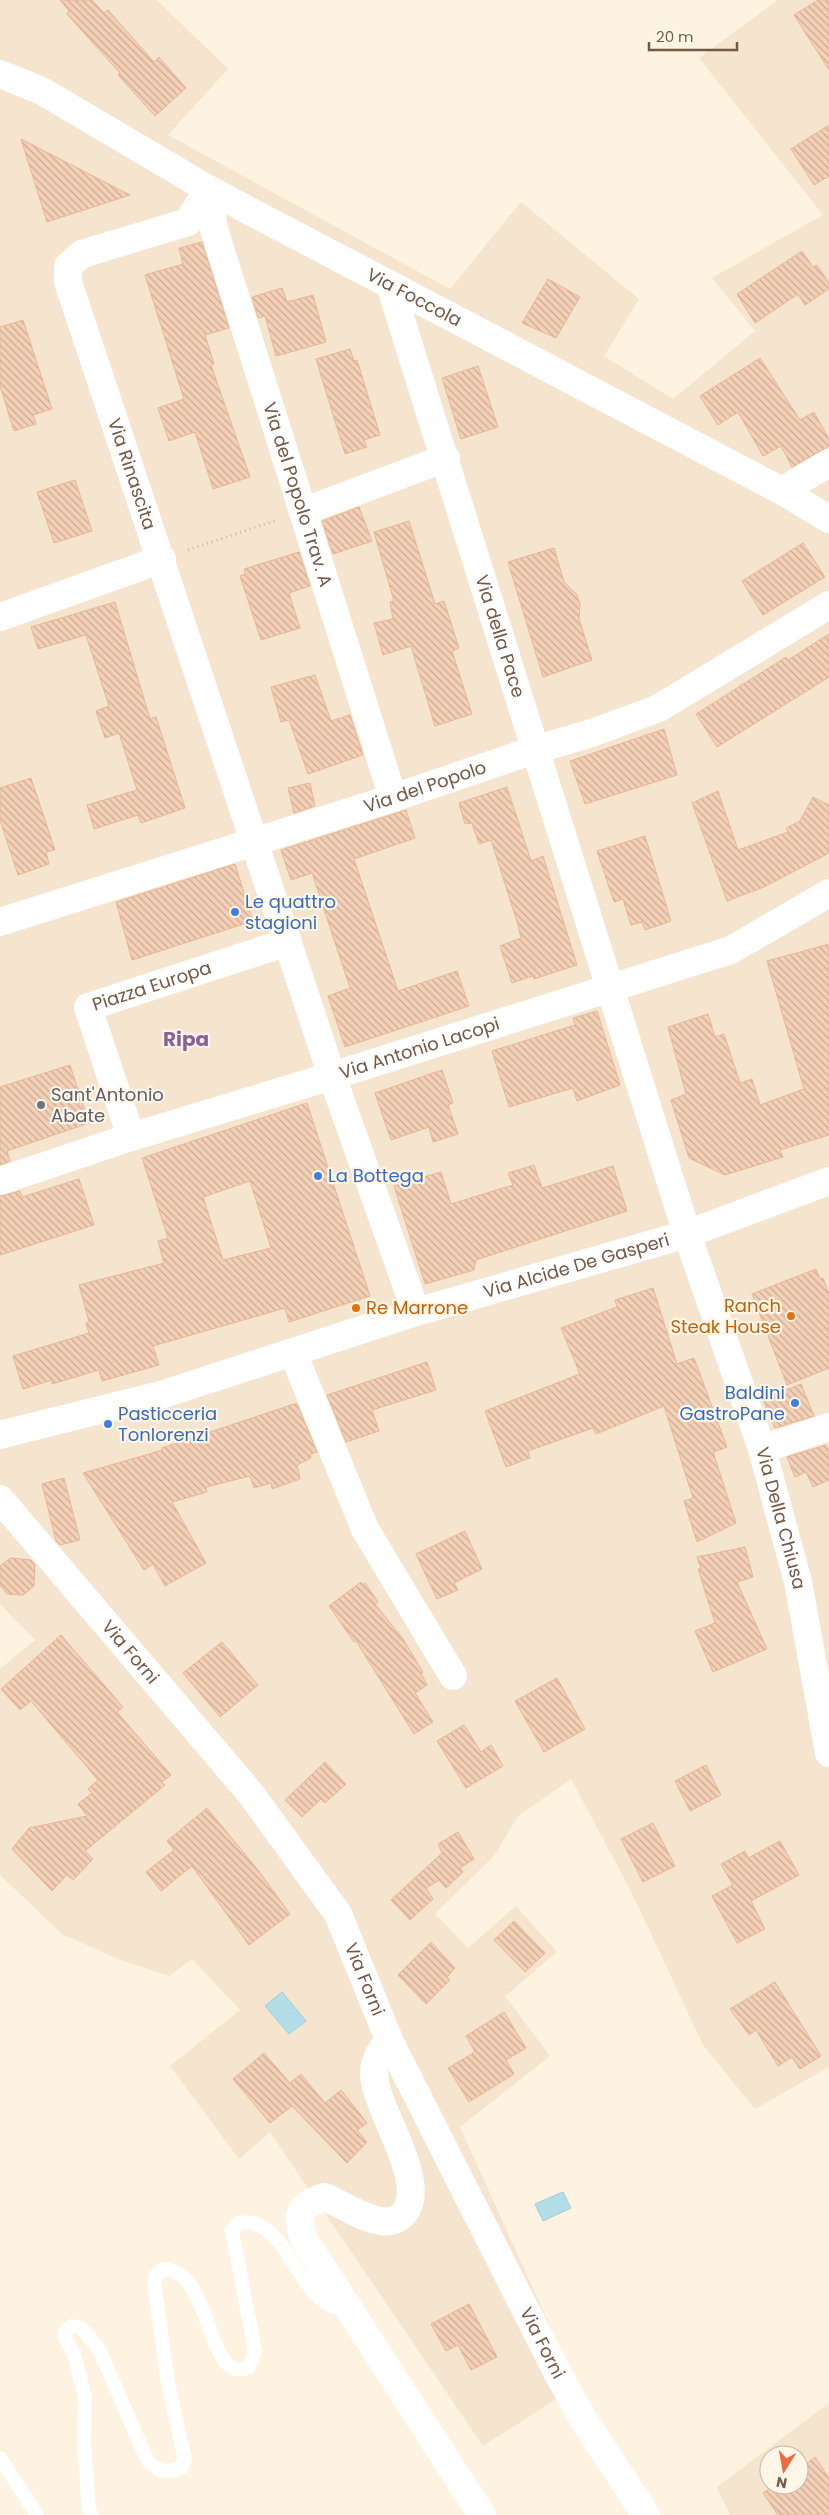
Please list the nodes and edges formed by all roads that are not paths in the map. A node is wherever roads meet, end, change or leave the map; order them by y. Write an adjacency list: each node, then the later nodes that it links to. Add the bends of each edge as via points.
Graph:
1 (0, 74): 2 (street, Via Foccola, via 42,91)
2 (208, 189): 3 (street, Via Foccola); 7 (street, Via del Popolo Trav. A, via 214,229); 9 (street, Via Rinascita, via 188,222 82,254 68,266 68,282)
3 (390, 285): 4 (street, Via della Pace); 6 (street, Via Foccola)
4 (446, 458): 7 (street); 12 (street, Via della Pace)
5 (829, 463): 6 (street)
6 (782, 491): 8 (street, Via Foccola)
7 (304, 512): 13 (street, Via del Popolo Trav. A)
8 (829, 519)
9 (162, 559): 11 (street); 14 (street, Via Rinascita)
10 (829, 605): 12 (street, Via del Popolo, via 659,708)
11 (0, 617)
12 (537, 749): 13 (street, Via del Popolo); 18 (street, Via della Pace)
13 (393, 798): 14 (street, Via del Popolo)
14 (255, 841): 16 (street, Via del Popolo); 17 (street, Via Rinascita)
15 (829, 893): 18 (street, Via Antonio Lacopi, via 731,950)
16 (0, 922)
17 (288, 942): 19 (street, Via Rinascita); 20 (street, Piazza Europa, via 88,1007)
18 (611, 987): 19 (street, Via Antonio Lacopi); 23 (street, Via Della Chiusa)
19 (332, 1076): 20 (street, Via Antonio Lacopi); 24 (street, Via Rinascita)
20 (131, 1137): 21 (street, Via Antonio Lacopi)
21 (0, 1181)
22 (829, 1181): 23 (street, Via Alcide De Gasperi)
23 (687, 1234): 24 (street, Via Alcide De Gasperi); 28 (street, Via Della Chiusa)
24 (416, 1312): 25 (street, Via Alcide De Gasperi)
25 (293, 1353): 27 (street, Via Alcide De Gasperi, via 164,1394); 30 (street, via 365,1530)
26 (829, 1427): 28 (street)
27 (0, 1435)
28 (762, 1449): 31 (street, Via Della Chiusa, via 798,1582)
29 (0, 1500): 32 (street, Via Forni, via 251,1794 338,1914)
30 (453, 1676)
31 (829, 1753)
32 (390, 2042): 33 (street, via 382,2048 375,2064 375,2083 398,2141 412,2189 408,2207 401,2218 384,2222 325,2197 303,2207 298,2225 304,2241); 38 (street, Via Forni, via 558,2374 585,2422)
33 (345, 2301): 36 (lane, via 336,2307 323,2302 276,2239 264,2228 247,2222 238,2223 232,2231 255,2350 249,2368 241,2371 232,2369 220,2355 194,2286 172,2269 163,2269 154,2284 168,2383 185,2460 182,2468 173,2472 164,2472 148,2462 99,2348 81,2328 71,2326 65,2337 74,2354 85,2397 84,2443); 37 (street)
34 (1, 2458): 35 (lane)
35 (37, 2515)
36 (92, 2515)
37 (482, 2515)
38 (646, 2515)

